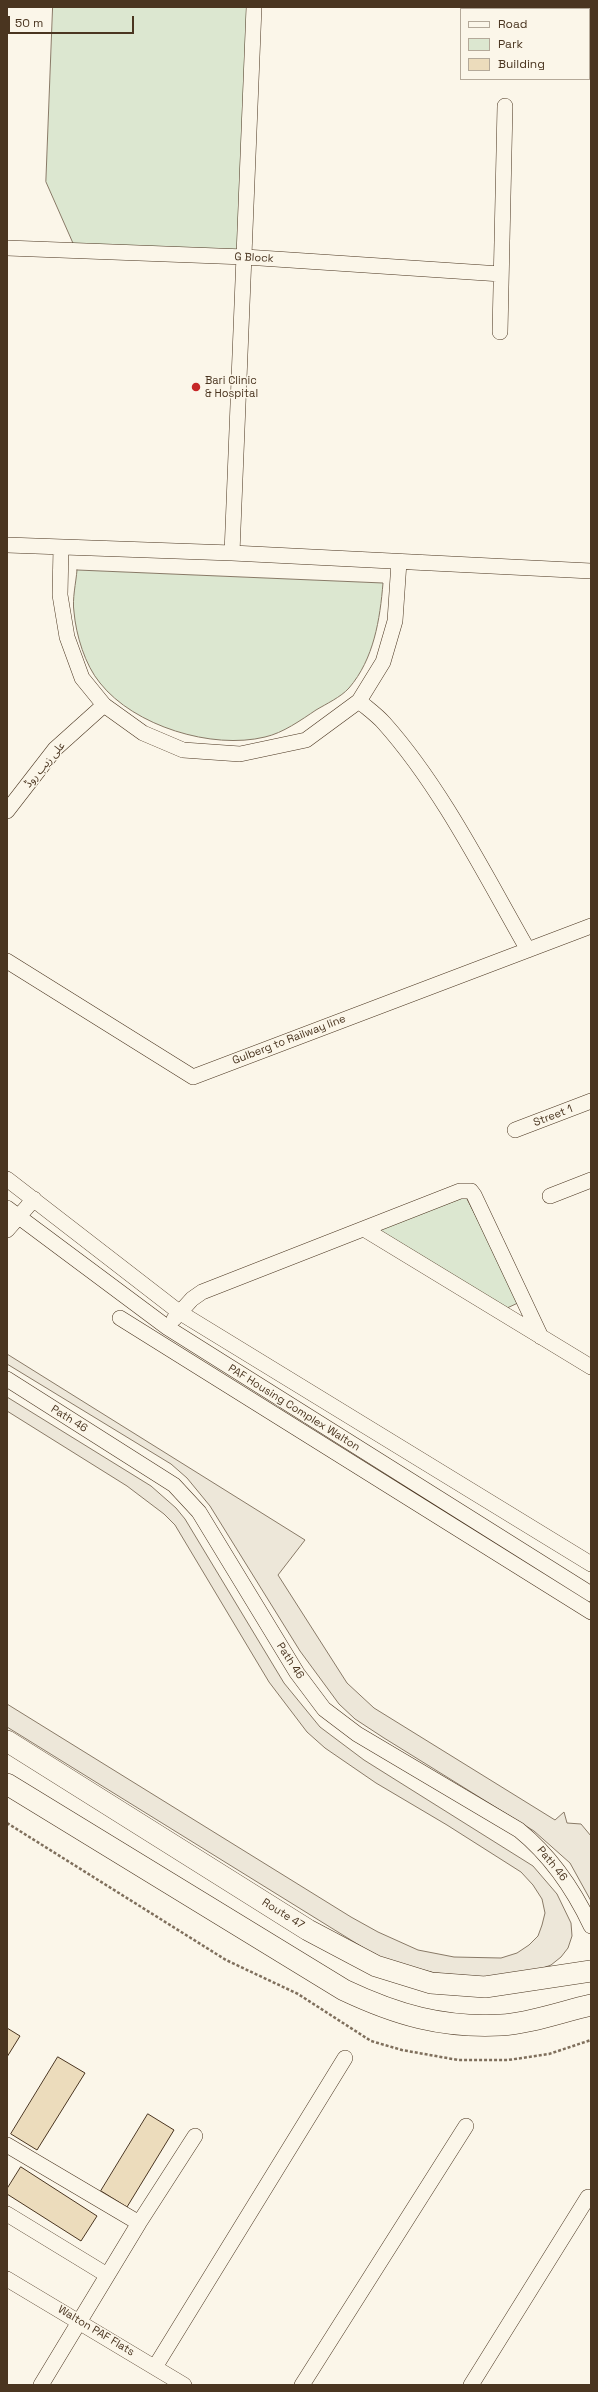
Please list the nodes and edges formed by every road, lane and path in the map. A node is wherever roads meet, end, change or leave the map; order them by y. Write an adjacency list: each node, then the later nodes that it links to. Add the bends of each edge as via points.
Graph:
1 (254, 7): 4 (street)
2 (505, 106): 5 (street)
3 (7, 248): 4 (street, G Block)
4 (245, 257): 5 (street, G Block); 9 (street)
5 (501, 274): 6 (street)
6 (500, 332)
7 (7, 545): 8 (street)
8 (61, 547): 9 (street); 13 (street, via 60,595 67,637 82,678)
9 (232, 554): 10 (street)
10 (399, 562): 11 (street); 12 (street, via 395,621 384,662)
11 (591, 570)
12 (359, 701): 13 (street, via 306,740 240,754 183,750 143,733); 16 (street, via 384,723 423,775 460,831)
13 (104, 705): 14 (street, علی زیب روڈ, via 55,749)
14 (7, 811)
15 (591, 926): 16 (street, Gulberg to Railway line)
16 (528, 950): 17 (street, Gulberg to Railway line, via 193,1077)
17 (7, 961)
18 (591, 1101): 19 (street, Street 1)
19 (515, 1130)
20 (7, 1179): 23 (street, PAF Housing Complex Walton)
21 (591, 1180): 22 (street)
22 (550, 1196)
23 (34, 1199): 24 (street); 27 (street, PAF Housing Complex Walton)
24 (12, 1212): 26 (street); 29 (street, PAF Housing Complex Walton)
25 (364, 1229): 27 (street, via 202,1292 192,1298); 30 (street); 30 (street, via 460,1190 471,1191)
26 (7, 1230)
27 (179, 1312): 29 (street); 34 (street, PAF Housing Complex Walton)
28 (120, 1318): 31 (street)
29 (168, 1328): 31 (street); 35 (street, PAF Housing Complex Walton)
30 (541, 1337): 32 (street)
31 (159, 1342): 36 (street)
32 (591, 1367)
33 (7, 1380): 39 (street, Path 46, via 174,1485 199,1512 297,1673 324,1709 357,1734 519,1830 539,1846 560,1872)
34 (591, 1564)
35 (591, 1594)
36 (591, 1612)
37 (7, 1741): 40 (street, Route 47, via 308,1930 376,1966 430,1983 485,1987)
38 (7, 1784): 41 (street, via 344,1990 383,2008 425,2020 502,2025)
39 (591, 1926)
40 (591, 1971)
41 (591, 2005)
42 (345, 2058): 52 (street)
43 (466, 2126): 55 (street)
44 (195, 2136): 48 (street)
45 (7, 2145): 48 (street)
46 (588, 2197): 56 (street)
47 (7, 2214): 49 (street)
48 (139, 2223): 49 (street)
49 (107, 2275): 51 (street)
50 (7, 2279): 51 (street, Walton PAF Flats)
51 (81, 2322): 52 (street, Walton PAF Flats); 53 (street)
52 (155, 2367): 54 (street, Walton PAF Flats)
53 (41, 2385)
54 (184, 2385)
55 (302, 2385)
56 (471, 2385)

